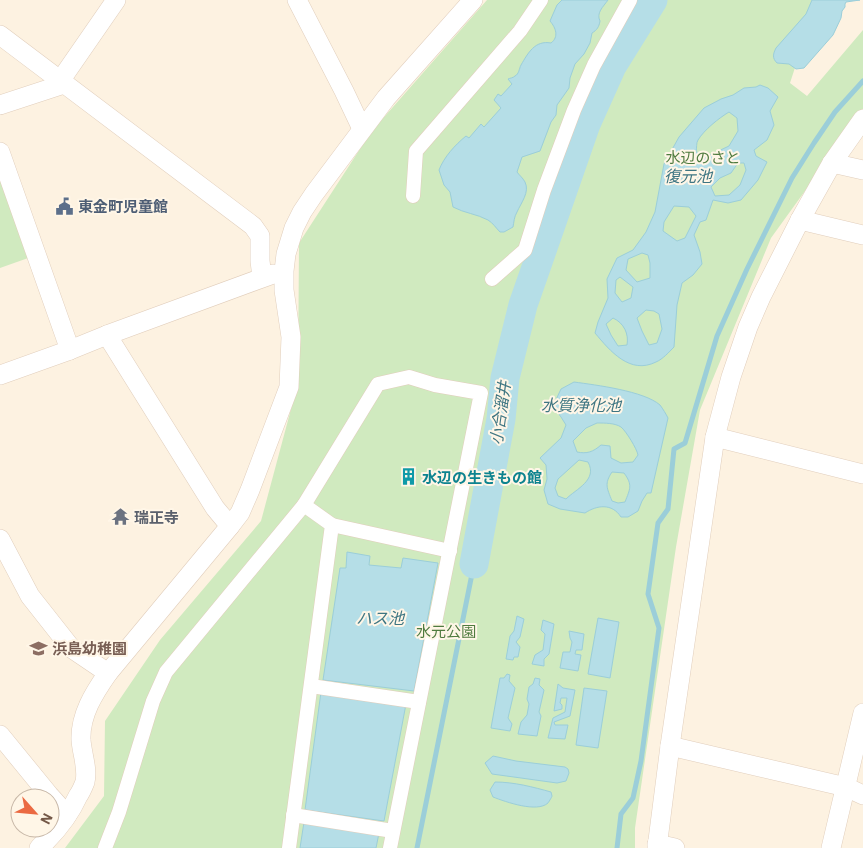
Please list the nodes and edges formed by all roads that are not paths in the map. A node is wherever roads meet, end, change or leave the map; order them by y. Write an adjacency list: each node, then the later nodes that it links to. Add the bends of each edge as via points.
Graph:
1 (116, 0): 7 (street)
2 (297, 0): 10 (street)
3 (473, 0): 10 (street)
4 (541, 0): 14 (street, via 520,31 416,151)
5 (630, 0): 19 (street, via 594,65 574,110 525,250)
6 (0, 35): 7 (street)
7 (62, 83): 8 (street); 18 (street, via 253,226 260,236)
8 (0, 105)
9 (863, 119): 12 (street)
10 (362, 129): 17 (street, via 302,212 286,254)
11 (0, 152): 21 (street)
12 (832, 163): 13 (street); 15 (street)
13 (863, 170)
14 (413, 196)
15 (800, 220): 16 (street); 23 (street, via 748,327)
16 (863, 235)
17 (284, 271): 18 (street); 27 (street, via 291,337 289,387 250,490)
18 (262, 277): 20 (street)
19 (492, 279)
20 (107, 335): 21 (street); 27 (street, via 215,508)
21 (70, 350): 22 (street)
22 (0, 375)
23 (715, 437): 24 (street); 35 (street)
24 (863, 474)
25 (304, 505): 26 (street); 29 (street, via 378,384 408,377 481,393); 43 (street, via 166,672 153,701)
26 (332, 525): 29 (street); 31 (street)
27 (230, 526): 30 (street)
28 (0, 539): 30 (street, via 30,596 71,648)
29 (450, 551): 32 (street)
30 (108, 673): 38 (street, via 85,712 81,740 86,775)
31 (311, 686): 32 (street); 39 (street)
32 (420, 702): 40 (street)
33 (863, 713): 36 (street)
34 (0, 735): 38 (street)
35 (670, 746): 36 (street); 41 (street)
36 (846, 787): 37 (street); 46 (street)
37 (863, 795)
38 (67, 815): 42 (street)
39 (293, 815): 40 (street); 44 (street)
40 (393, 831): 45 (street)
41 (663, 847)
42 (39, 848)
43 (105, 848)
44 (289, 848)
45 (390, 848)
46 (831, 848)

